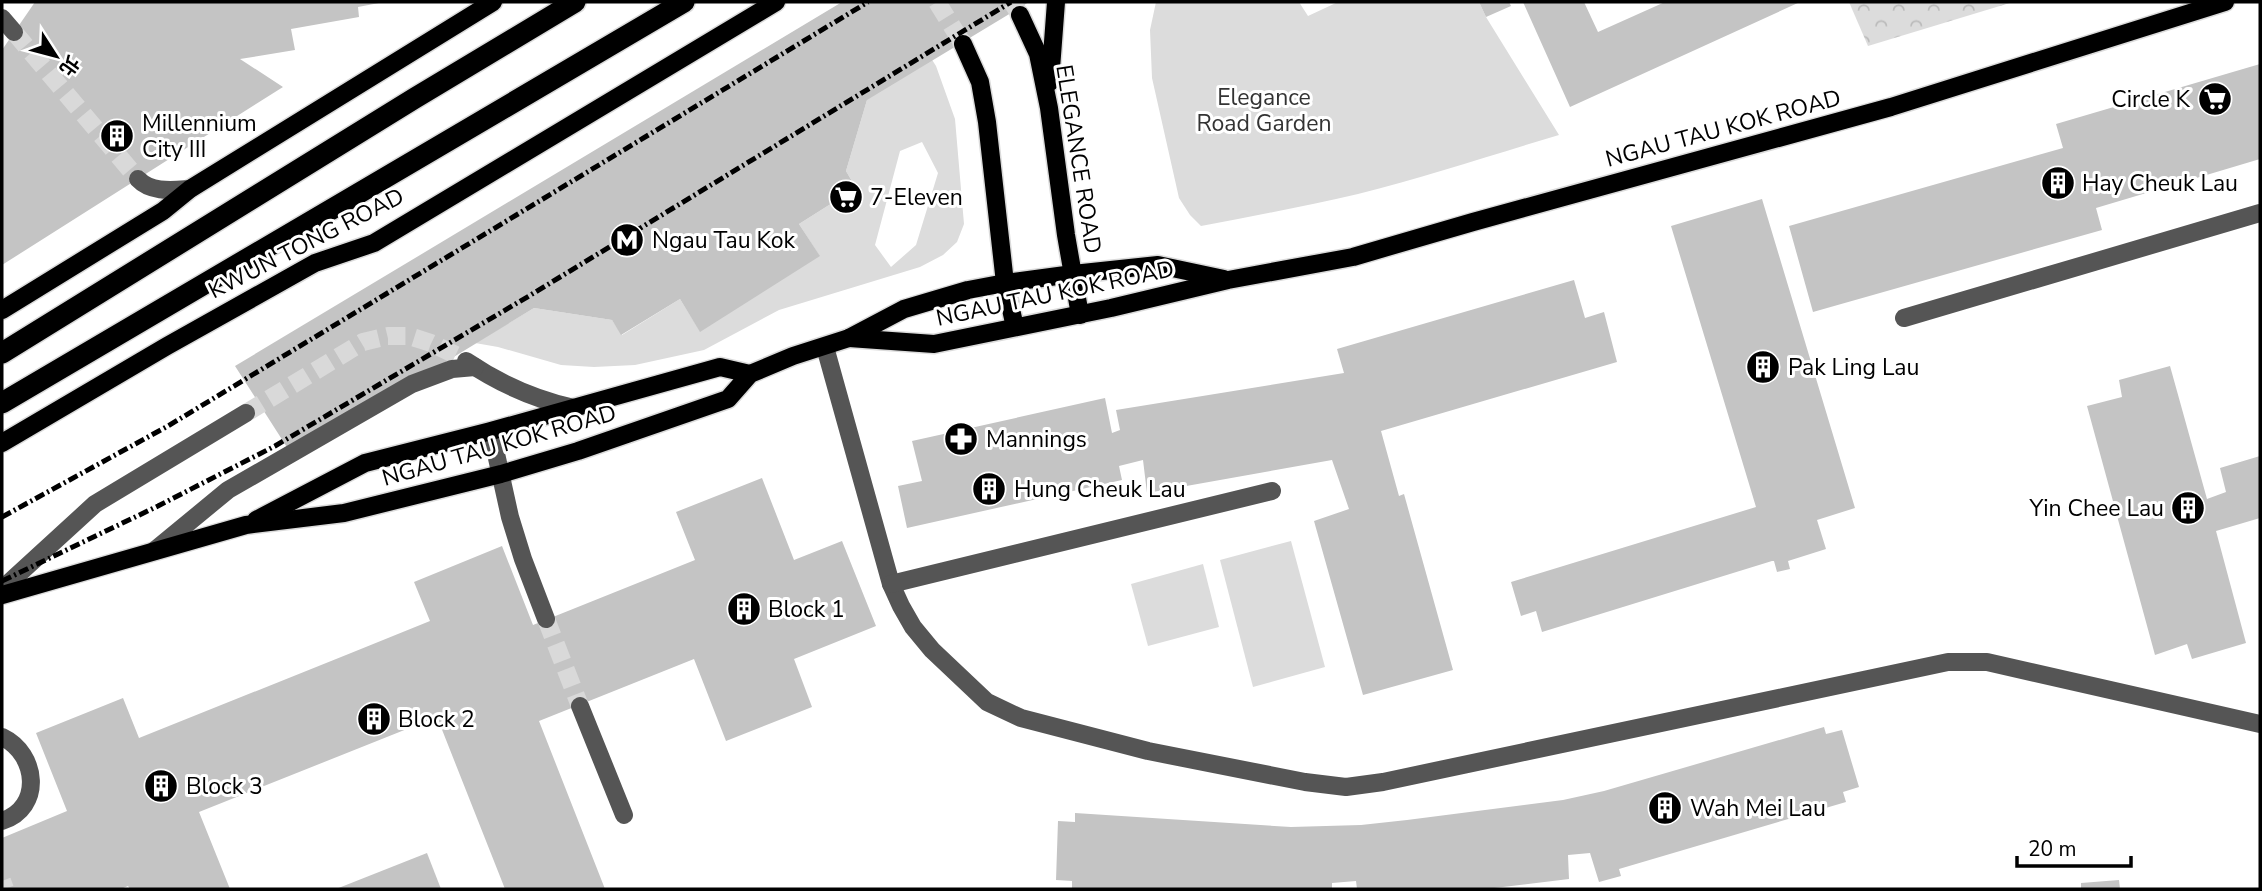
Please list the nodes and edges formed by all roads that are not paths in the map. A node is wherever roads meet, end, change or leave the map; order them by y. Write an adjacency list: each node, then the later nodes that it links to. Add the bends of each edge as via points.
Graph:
1 (493, 2): 14 (main road)
2 (575, 2): 25 (highway)
3 (684, 2): 27 (highway, KWUN TONG ROAD)
4 (776, 2): 7 (main road, KWUN TONG ROAD)
5 (1056, 2): 12 (main road)
6 (2225, 2): 17 (main road, NGAU TAU KOK ROAD, via 1864,115 1353,257)
7 (760, 7): 31 (main road, KWUN TONG ROAD, via 374,243 315,263)
8 (1020, 15): 12 (main road, ELEGANCE ROAD, via 1038,54)
9 (2, 18): 10 (street)
10 (14, 32)
11 (962, 44): 18 (main road, via 980,82)
12 (1049, 108): 16 (main road, ELEGANCE ROAD)
13 (138, 179): 14 (street, via 155,189)
14 (190, 189): 19 (main road, via 163,211)
15 (2260, 213): 21 (street)
16 (1073, 274): 17 (main road, NGAU TAU KOK ROAD, via 1158,265); 18 (main road, NGAU TAU KOK ROAD); 20 (main road, ELEGANCE ROAD)
17 (1228, 280): 20 (main road, NGAU TAU KOK ROAD)
18 (1005, 283): 22 (main road); 23 (main road, NGAU TAU KOK ROAD, via 904,309)
19 (2, 310)
20 (1080, 315): 22 (main road, NGAU TAU KOK ROAD)
21 (1904, 318)
22 (1014, 327): 23 (main road, NGAU TAU KOK ROAD, via 933,344)
23 (849, 338): 24 (main road, NGAU TAU KOK ROAD)
24 (825, 347): 26 (main road, NGAU TAU KOK ROAD); 36 (street)
25 (2, 353)
26 (750, 374): 28 (main road, NGAU TAU KOK ROAD, via 719,367); 32 (main road, NGAU TAU KOK ROAD, via 728,400)
27 (2, 403)
28 (574, 408): 30 (main road, NGAU TAU KOK ROAD); 35 (street, via 525,394 468,362 412,384 228,490)
29 (246, 413): 37 (street, via 95,504)
30 (491, 431): 32 (street); 34 (main road, NGAU TAU KOK ROAD, via 365,463)
31 (2, 443)
32 (500, 474): 34 (main road, NGAU TAU KOK ROAD, via 344,513); 39 (street, via 523,559)
33 (1272, 492): 36 (street)
34 (246, 525): 35 (main road, NGAU TAU KOK ROAD)
35 (154, 551): 38 (main road, NGAU TAU KOK ROAD)
36 (891, 584): 41 (street, via 932,650 987,702 1021,718 1148,751 1318,784 1383,782 1948,662 1987,662)
37 (2, 589)
38 (2, 595)
39 (546, 620)
40 (580, 705): 43 (street)
41 (2260, 724)
42 (2, 737): 44 (street, via 23,753 31,782 20,809)
43 (624, 815)
44 (2, 821)

